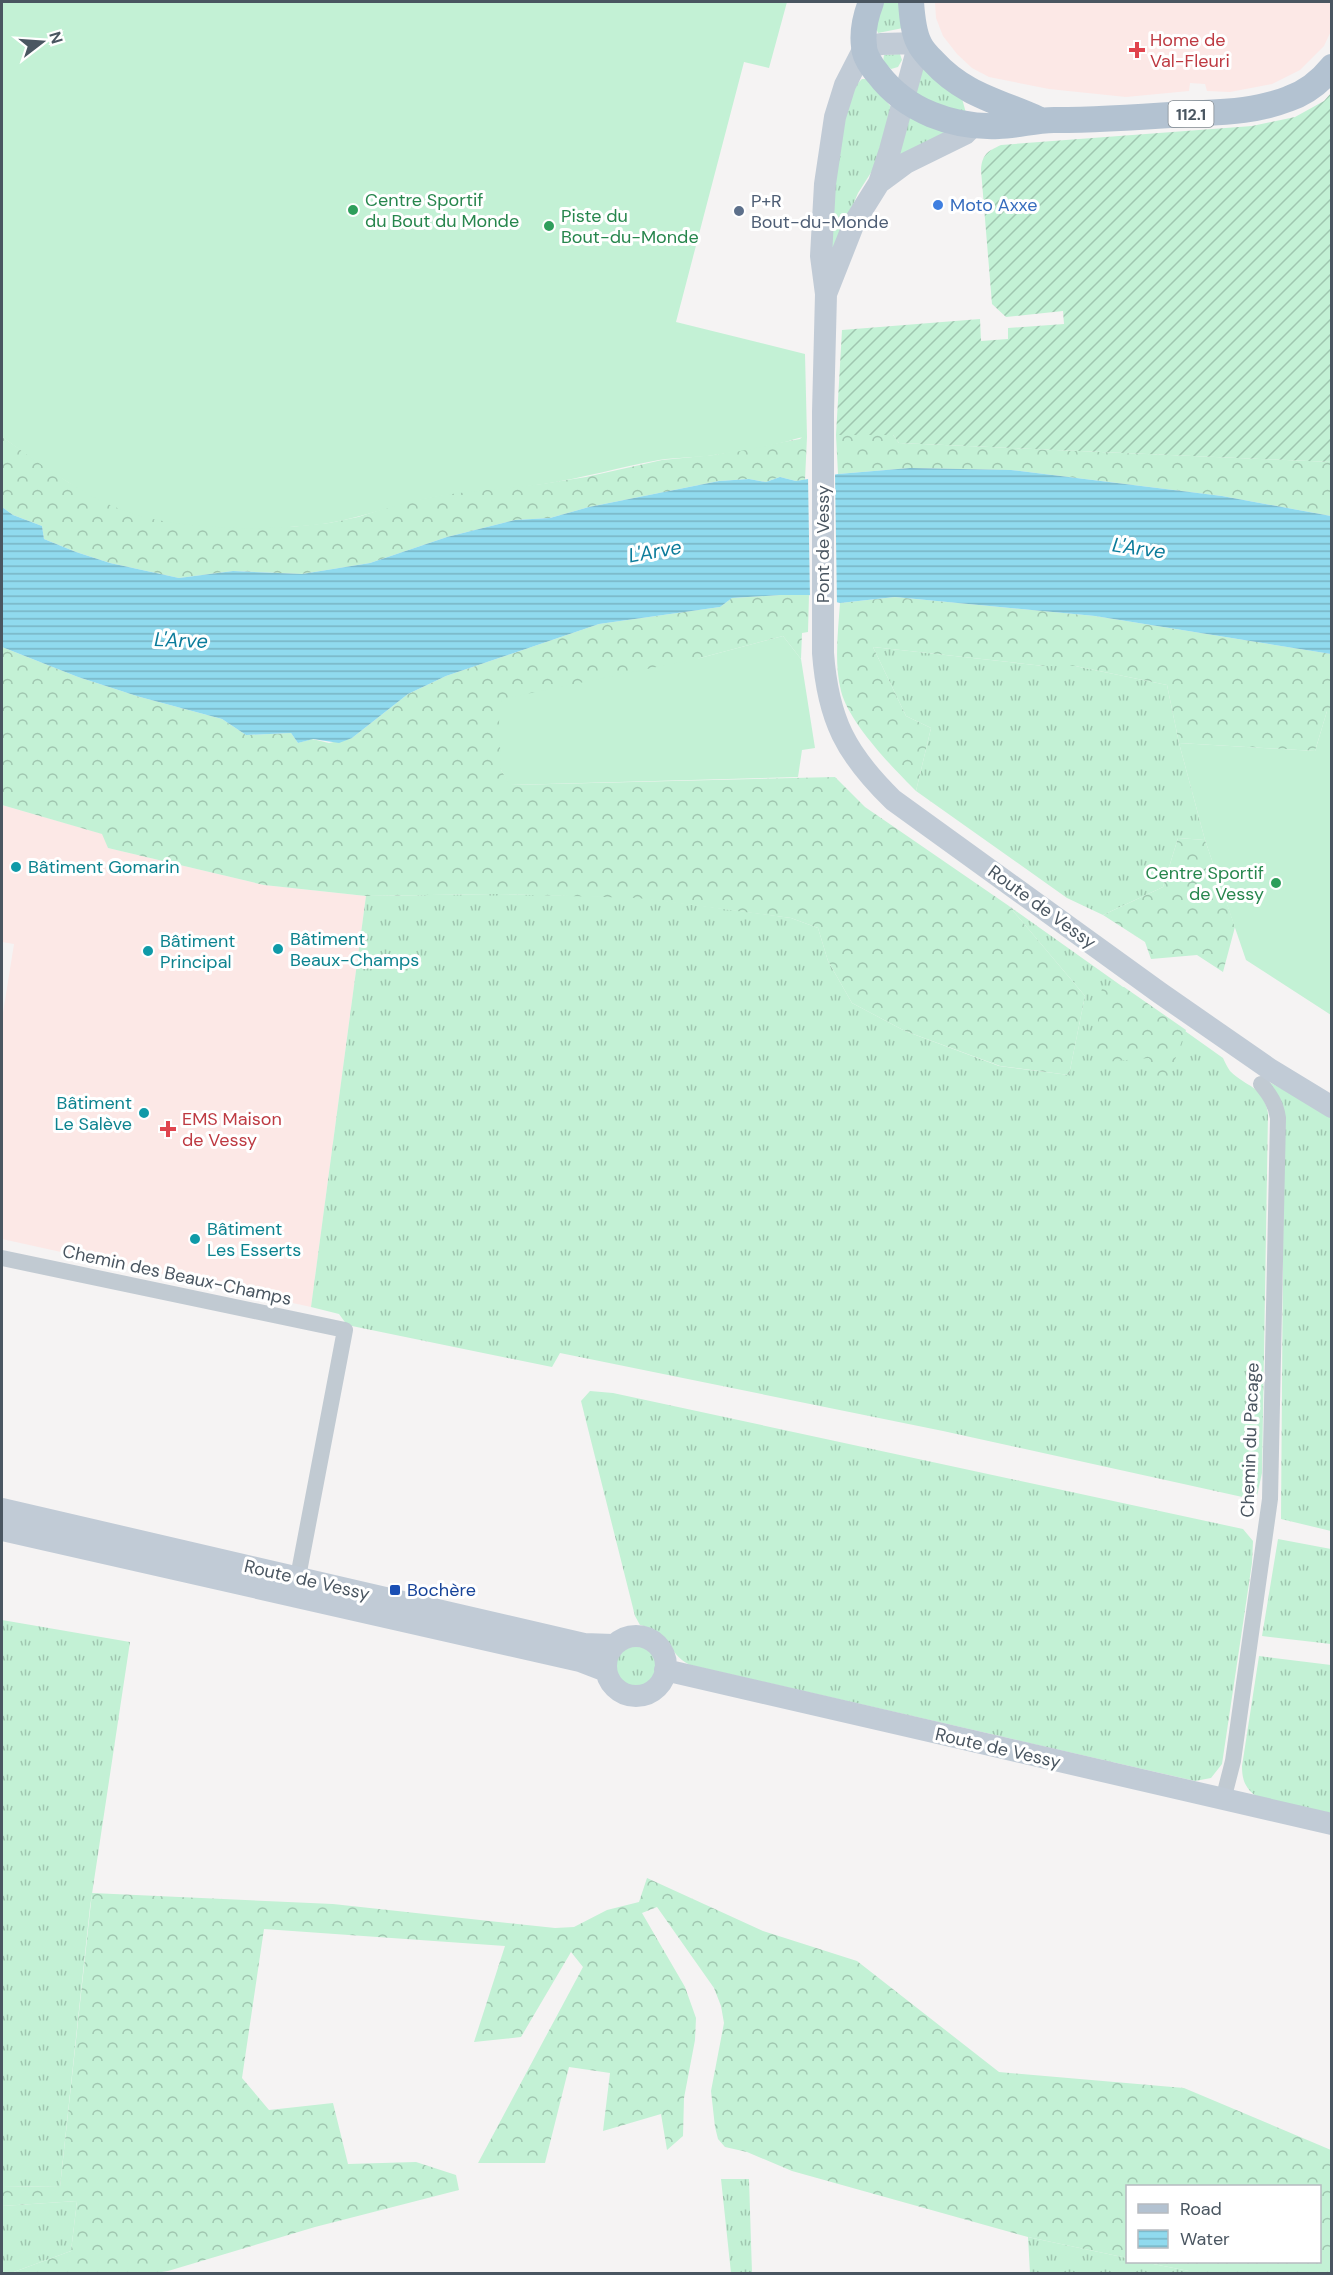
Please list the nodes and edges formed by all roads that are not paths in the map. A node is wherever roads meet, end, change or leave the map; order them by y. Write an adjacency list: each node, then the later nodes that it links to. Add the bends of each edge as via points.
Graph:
1 (871, 2): 4 (main road)
2 (911, 2): 3 (main road, 112.1)
3 (919, 43): 4 (street); 6 (street); 7 (main road, 112.1, via 954,82)
4 (864, 48): 6 (main road, 112.1, via 873,68); 10 (street, via 835,117 826,173 821,256)
5 (1332, 67): 7 (main road, 112.1, via 1300,93 1252,109 1102,120)
6 (902, 99): 8 (main road, 112.1, via 915,108); 9 (street)
7 (1038, 119): 8 (main road, 112.1, via 1000,127)
8 (974, 125): 9 (street)
9 (879, 183): 10 (street, via 854,224)
10 (826, 294): 11 (street, Pont de Vessy)
11 (824, 653): 13 (street, Route de Vessy, via 828,693 843,737 859,765 893,800 1160,993)
12 (1261, 1084): 21 (street, Chemin du Pacage, via 1270,1095 1278,1118 1270,1499 1233,1761)
13 (1332, 1107)
14 (2, 1258): 17 (street, Chemin des Beaux-Champs, via 345,1330)
15 (2, 1509): 17 (street, Route de Vessy)
16 (2, 1530): 17 (street, Route de Vessy)
17 (296, 1586): 18 (street, Route de Vessy, via 584,1644); 20 (street, Route de Vessy)
18 (614, 1645): 19 (street, via 633,1635 648,1638 660,1648); 20 (street, via 608,1653)
19 (666, 1670): 20 (street, via 655,1689 633,1696 617,1690); 21 (street, Route de Vessy)
20 (606, 1671)
21 (1223, 1800): 22 (street, Route de Vessy)
22 (1332, 1824)

